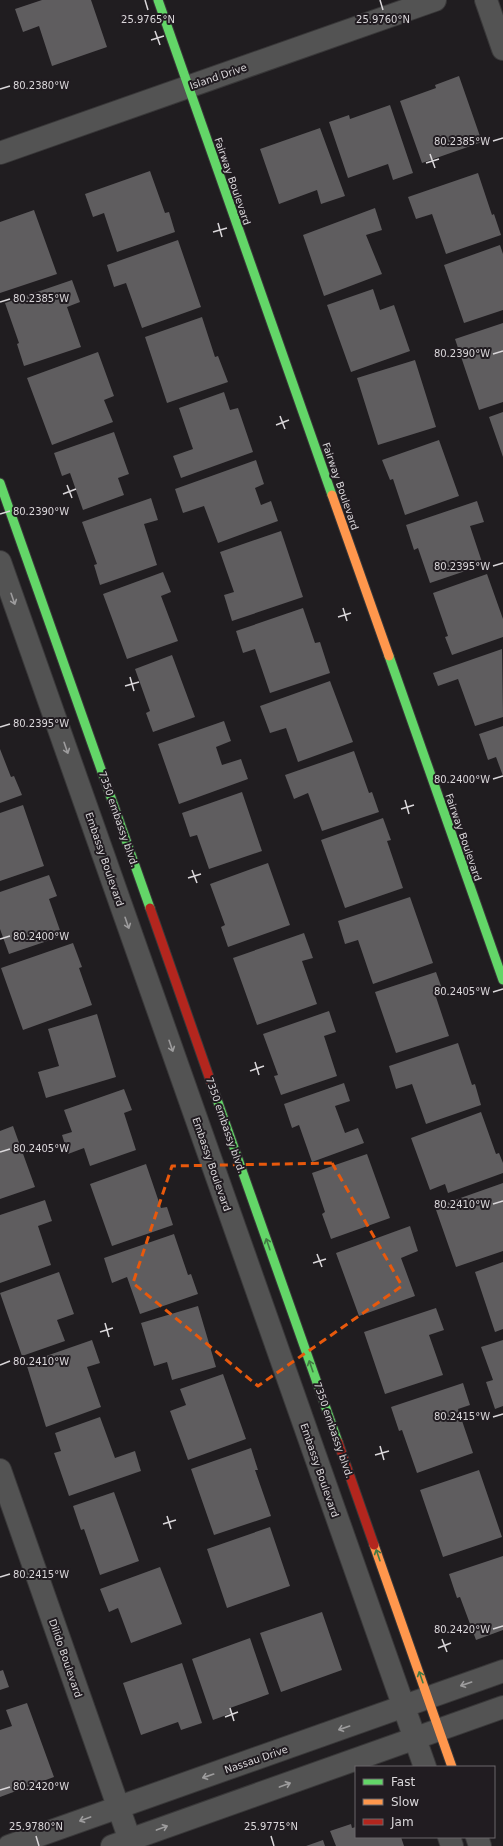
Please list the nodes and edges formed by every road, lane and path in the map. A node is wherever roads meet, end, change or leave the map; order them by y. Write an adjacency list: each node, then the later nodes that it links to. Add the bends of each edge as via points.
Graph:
1 (158, 0): 5 (street, Fairway Boulevard)
2 (436, 0): 5 (street, Island Drive)
3 (486, 0): 4 (street)
4 (503, 49)
5 (188, 86): 6 (street, Island Drive); 9 (street, Fairway Boulevard)
6 (0, 153)
7 (0, 483): 12 (street, 7350 embassy blvd., one-way to 7)
8 (0, 562): 13 (street, Embassy Boulevard, one-way to 13)
9 (503, 980)
10 (0, 1470): 19 (street, Dilido Boulevard)
11 (503, 1671): 12 (street, Nassau Drive, one-way to 12)
12 (428, 1698): 13 (street, Nassau Drive); 15 (street, 7350 embassy blvd.)
13 (403, 1707): 16 (street, Embassy Boulevard); 19 (street, Nassau Drive, one-way to 19)
14 (503, 1708): 15 (street)
15 (440, 1730): 16 (street); 18 (street, 7350 embassy blvd.)
16 (415, 1739): 17 (street, Embassy Boulevard); 20 (street, one-way to 16)
17 (425, 1766)
18 (452, 1766)
19 (118, 1808): 20 (street, Dilido Boulevard); 21 (street, Nassau Drive, one-way to 21)
20 (124, 1844)
21 (10, 1846)

